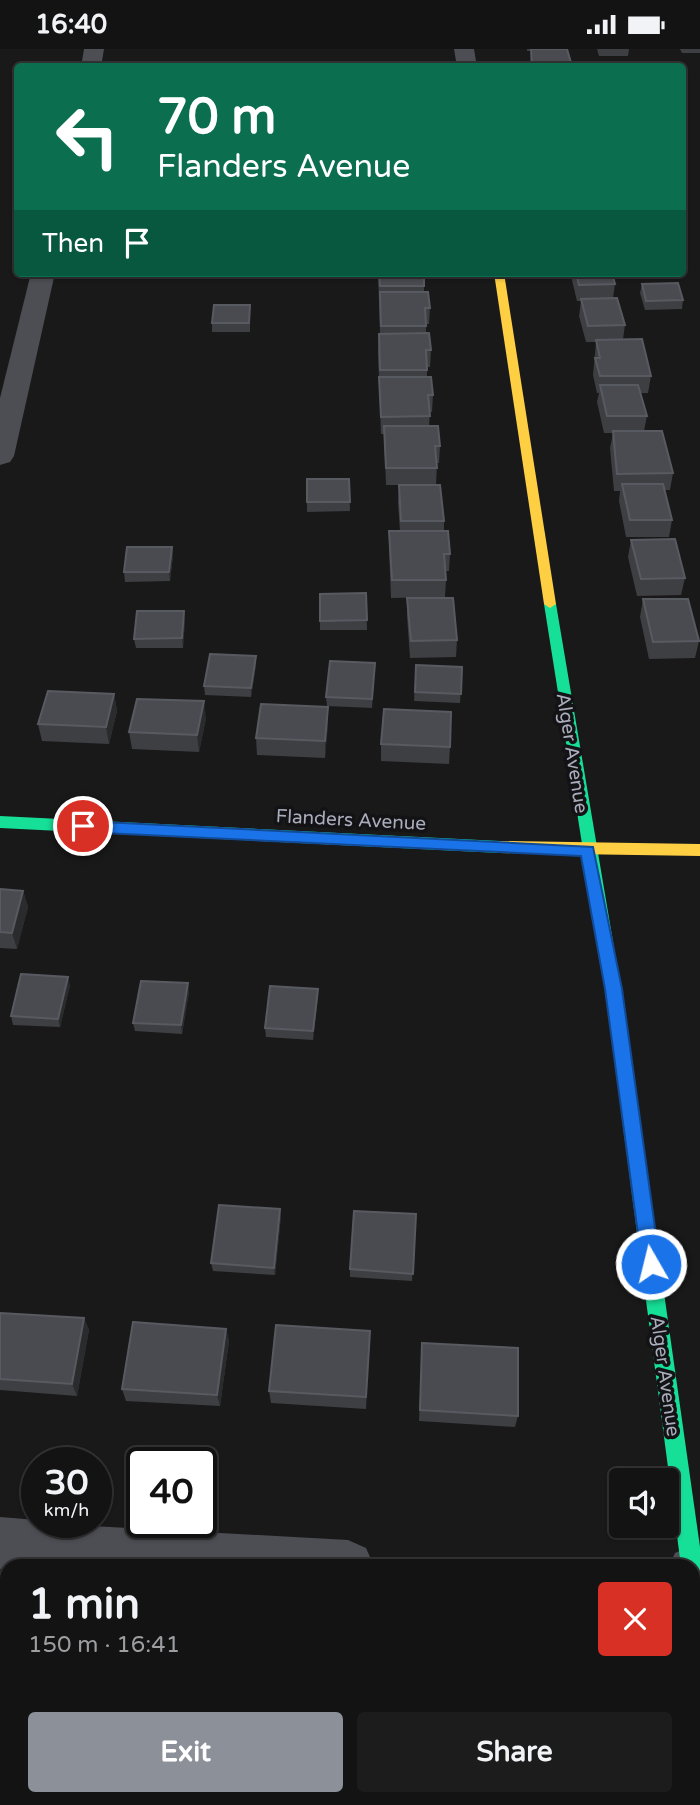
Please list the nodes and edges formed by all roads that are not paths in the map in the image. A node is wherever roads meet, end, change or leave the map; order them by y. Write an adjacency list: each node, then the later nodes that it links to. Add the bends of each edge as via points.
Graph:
1 (42, 277): 3 (street)
2 (500, 277): 6 (street, Alger Avenue)
3 (0, 456)
4 (0, 822): 6 (street, Flanders Avenue)
5 (700, 850): 6 (street, Flanders Avenue)
6 (588, 851): 9 (street, Alger Avenue, via 613,989)
7 (0, 1543): 8 (street)
8 (242, 1559)
9 (691, 1559)

